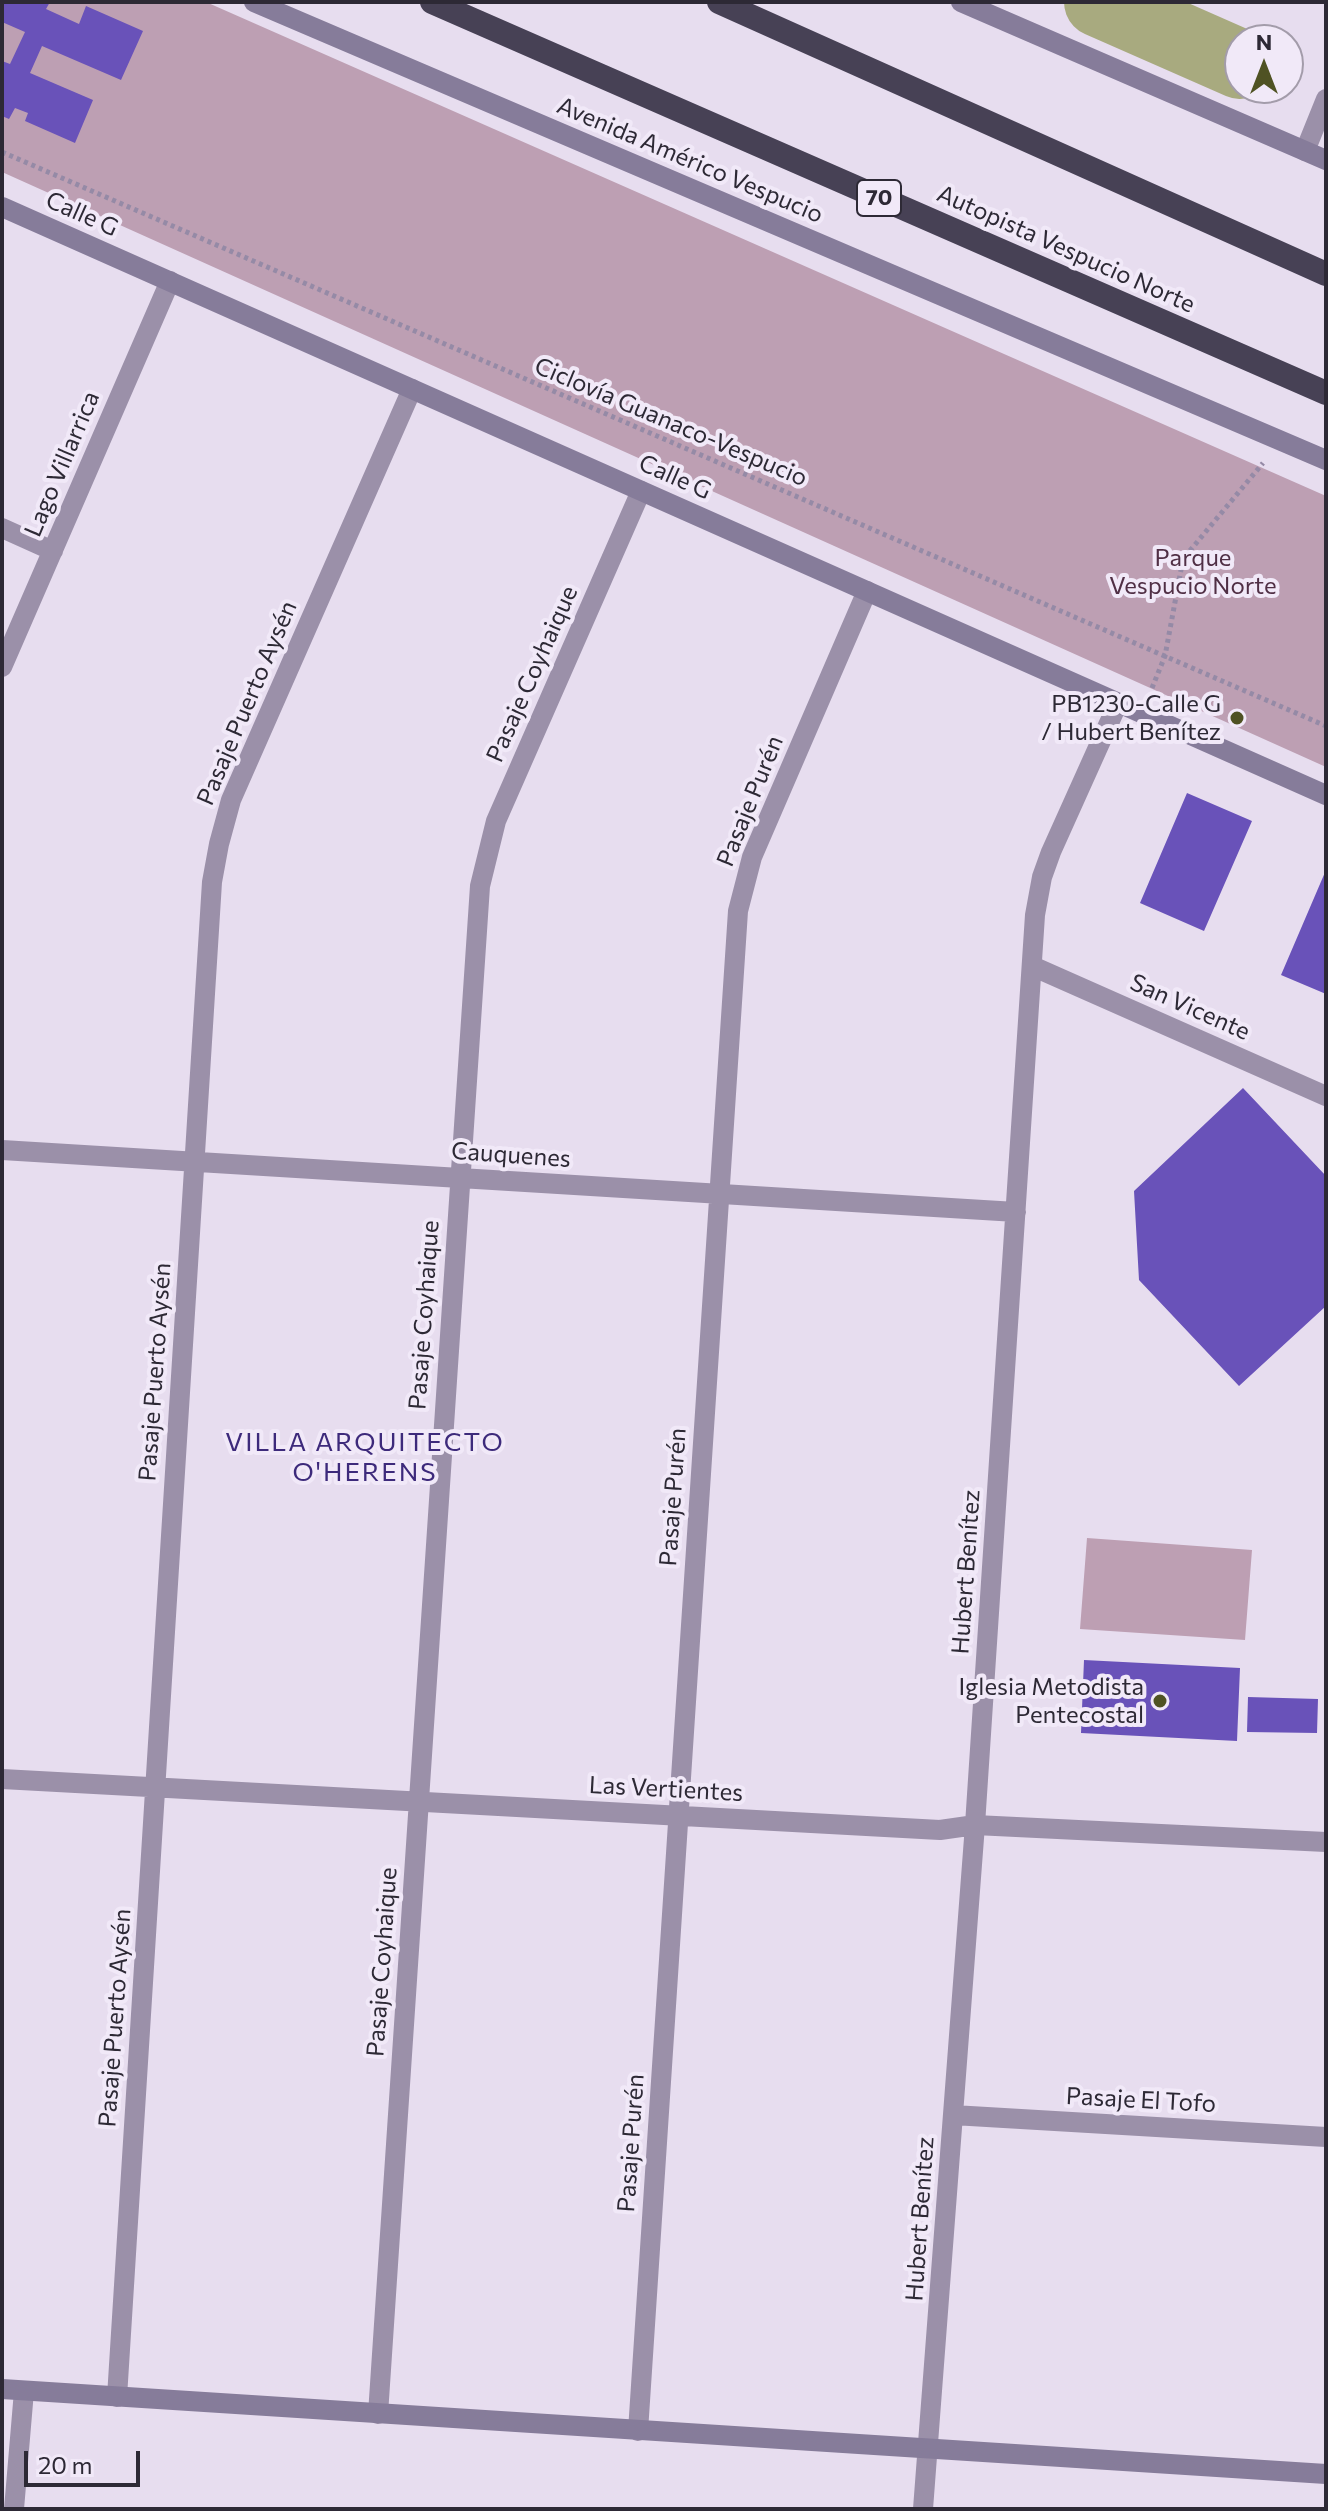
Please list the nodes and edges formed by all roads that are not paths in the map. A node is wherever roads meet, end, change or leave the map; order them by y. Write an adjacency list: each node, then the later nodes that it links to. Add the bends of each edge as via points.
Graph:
1 (254, 2): 13 (main road, Avenida Américo Vespucio)
2 (432, 2): 12 (highway, Autopista Vespucio Norte / 70)
3 (719, 2): 9 (highway)
4 (961, 2): 6 (main road)
5 (1326, 99): 6 (street)
6 (1305, 151): 7 (main road)
7 (1326, 160)
8 (2, 207): 10 (main road, Calle G)
9 (1326, 274)
10 (170, 281): 11 (main road, Calle G); 16 (street, Lago Villarrica)
11 (412, 389): 14 (main road, Calle G); 24 (street, Pasaje Puerto Aysén, via 231,800 212,882)
12 (1326, 393)
13 (1326, 460)
14 (641, 491): 17 (main road, Calle G); 25 (street, Pasaje Coyhaique, via 485,856)
15 (2, 528): 16 (street)
16 (53, 551): 18 (street, Lago Villarrica)
17 (867, 591): 19 (main road, Calle G); 26 (street, Pasaje Purén, via 744,885 735,938)
18 (2, 667)
19 (1118, 703): 20 (main road, Calle G); 21 (street, Hubert Benítez, via 1042,877)
20 (1326, 795)
21 (1032, 966): 22 (street, San Vicente); 27 (street, Hubert Benítez)
22 (1326, 1096)
23 (2, 1150): 24 (street, Cauquenes)
24 (194, 1162): 25 (street, Cauquenes); 29 (street, Pasaje Puerto Aysén)
25 (459, 1178): 26 (street, Cauquenes); 30 (street, Pasaje Coyhaique)
26 (719, 1194): 27 (street, Cauquenes); 31 (street, Pasaje Purén)
27 (1016, 1212): 32 (street, Hubert Benítez)
28 (2, 1779): 29 (street, Las Vertientes)
29 (155, 1787): 30 (street, Las Vertientes); 38 (street, Pasaje Puerto Aysén)
30 (418, 1802): 31 (street, Las Vertientes); 39 (street, Pasaje Coyhaique)
31 (678, 1816): 32 (street, Las Vertientes, via 940,1830); 40 (street, Pasaje Purén)
32 (975, 1825): 33 (street, Las Vertientes); 34 (street, Hubert Benítez)
33 (1326, 1842)
34 (953, 2115): 35 (street, Pasaje El Tofo); 41 (street, Hubert Benítez)
35 (1326, 2137)
36 (2, 2389): 37 (main road)
37 (24, 2391): 38 (main road); 43 (street)
38 (117, 2397): 39 (main road)
39 (378, 2414): 40 (main road)
40 (638, 2431): 41 (main road)
41 (927, 2450): 42 (main road); 44 (street, Hubert Benítez)
42 (1326, 2474)
43 (14, 2509)
44 (923, 2509)

